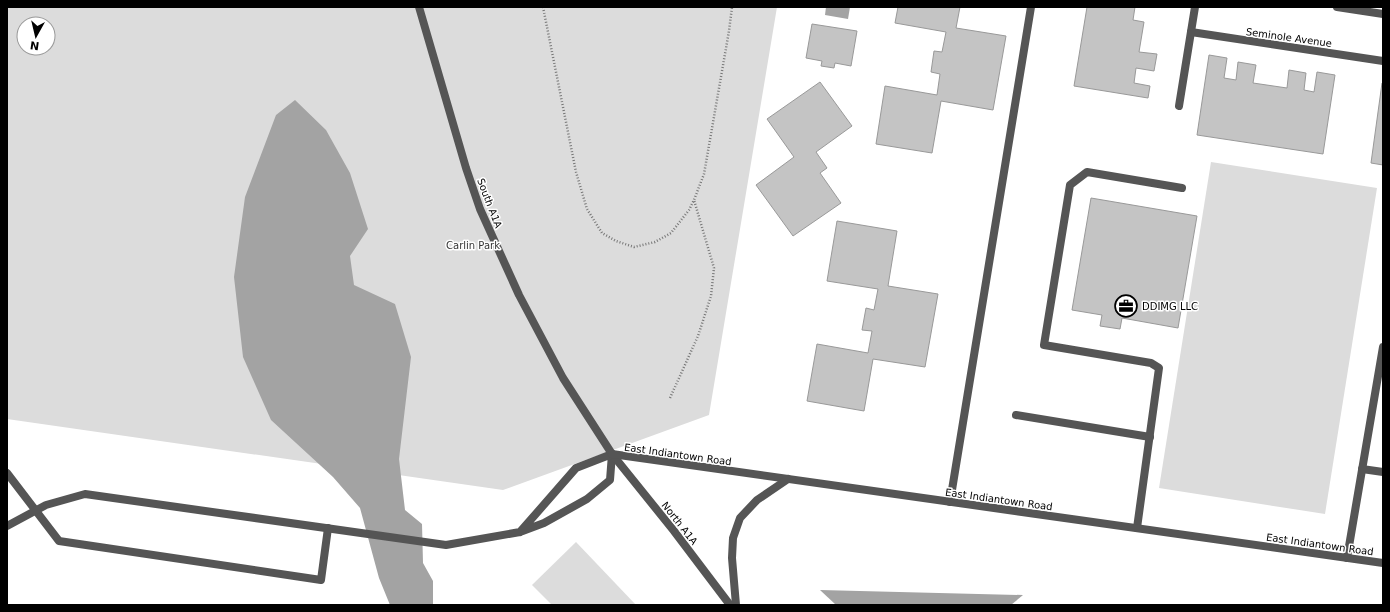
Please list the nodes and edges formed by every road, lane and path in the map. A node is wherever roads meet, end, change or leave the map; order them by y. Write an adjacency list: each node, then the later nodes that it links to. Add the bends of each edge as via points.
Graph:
1 (419, 7): 17 (street, South A1A, via 480,209 522,302 563,378)
2 (543, 7): 12 (path, via 576,172 587,209 602,233 634,247 656,242 671,233)
3 (732, 7): 12 (path, via 704,174)
4 (1031, 7): 22 (street)
5 (1195, 7): 8 (street)
6 (1337, 7): 7 (street)
7 (1383, 14)
8 (1191, 32): 9 (street, Seminole Avenue); 10 (street)
9 (1383, 61)
10 (1179, 106)
11 (1182, 188): 16 (street, via 1087,172 1070,185 1044,345 1151,363 1159,368)
12 (694, 200): 14 (path, via 714,268 711,296 698,336)
13 (1383, 347): 18 (street)
14 (670, 398)
15 (1016, 415): 16 (street)
16 (1150, 437): 26 (street)
17 (612, 454): 21 (street, East Indiantown Road); 27 (street, via 576,468); 27 (street, via 610,480 587,499 544,523); 30 (street, North A1A)
18 (1362, 469): 19 (street); 28 (street)
19 (1383, 472)
20 (7, 473): 23 (street)
21 (788, 479): 22 (street, East Indiantown Road); 31 (street, via 757,500 740,518 733,538 732,558)
22 (950, 502): 26 (street, East Indiantown Road)
23 (34, 511): 24 (street); 25 (street, via 46,504 85,494); 25 (street, via 59,541 321,580)
24 (7, 526)
25 (328, 528): 27 (street, via 446,546)
26 (1137, 528): 28 (street, East Indiantown Road)
27 (520, 532)
28 (1347, 558): 29 (street, East Indiantown Road)
29 (1383, 563)
30 (730, 605)
31 (736, 605)

